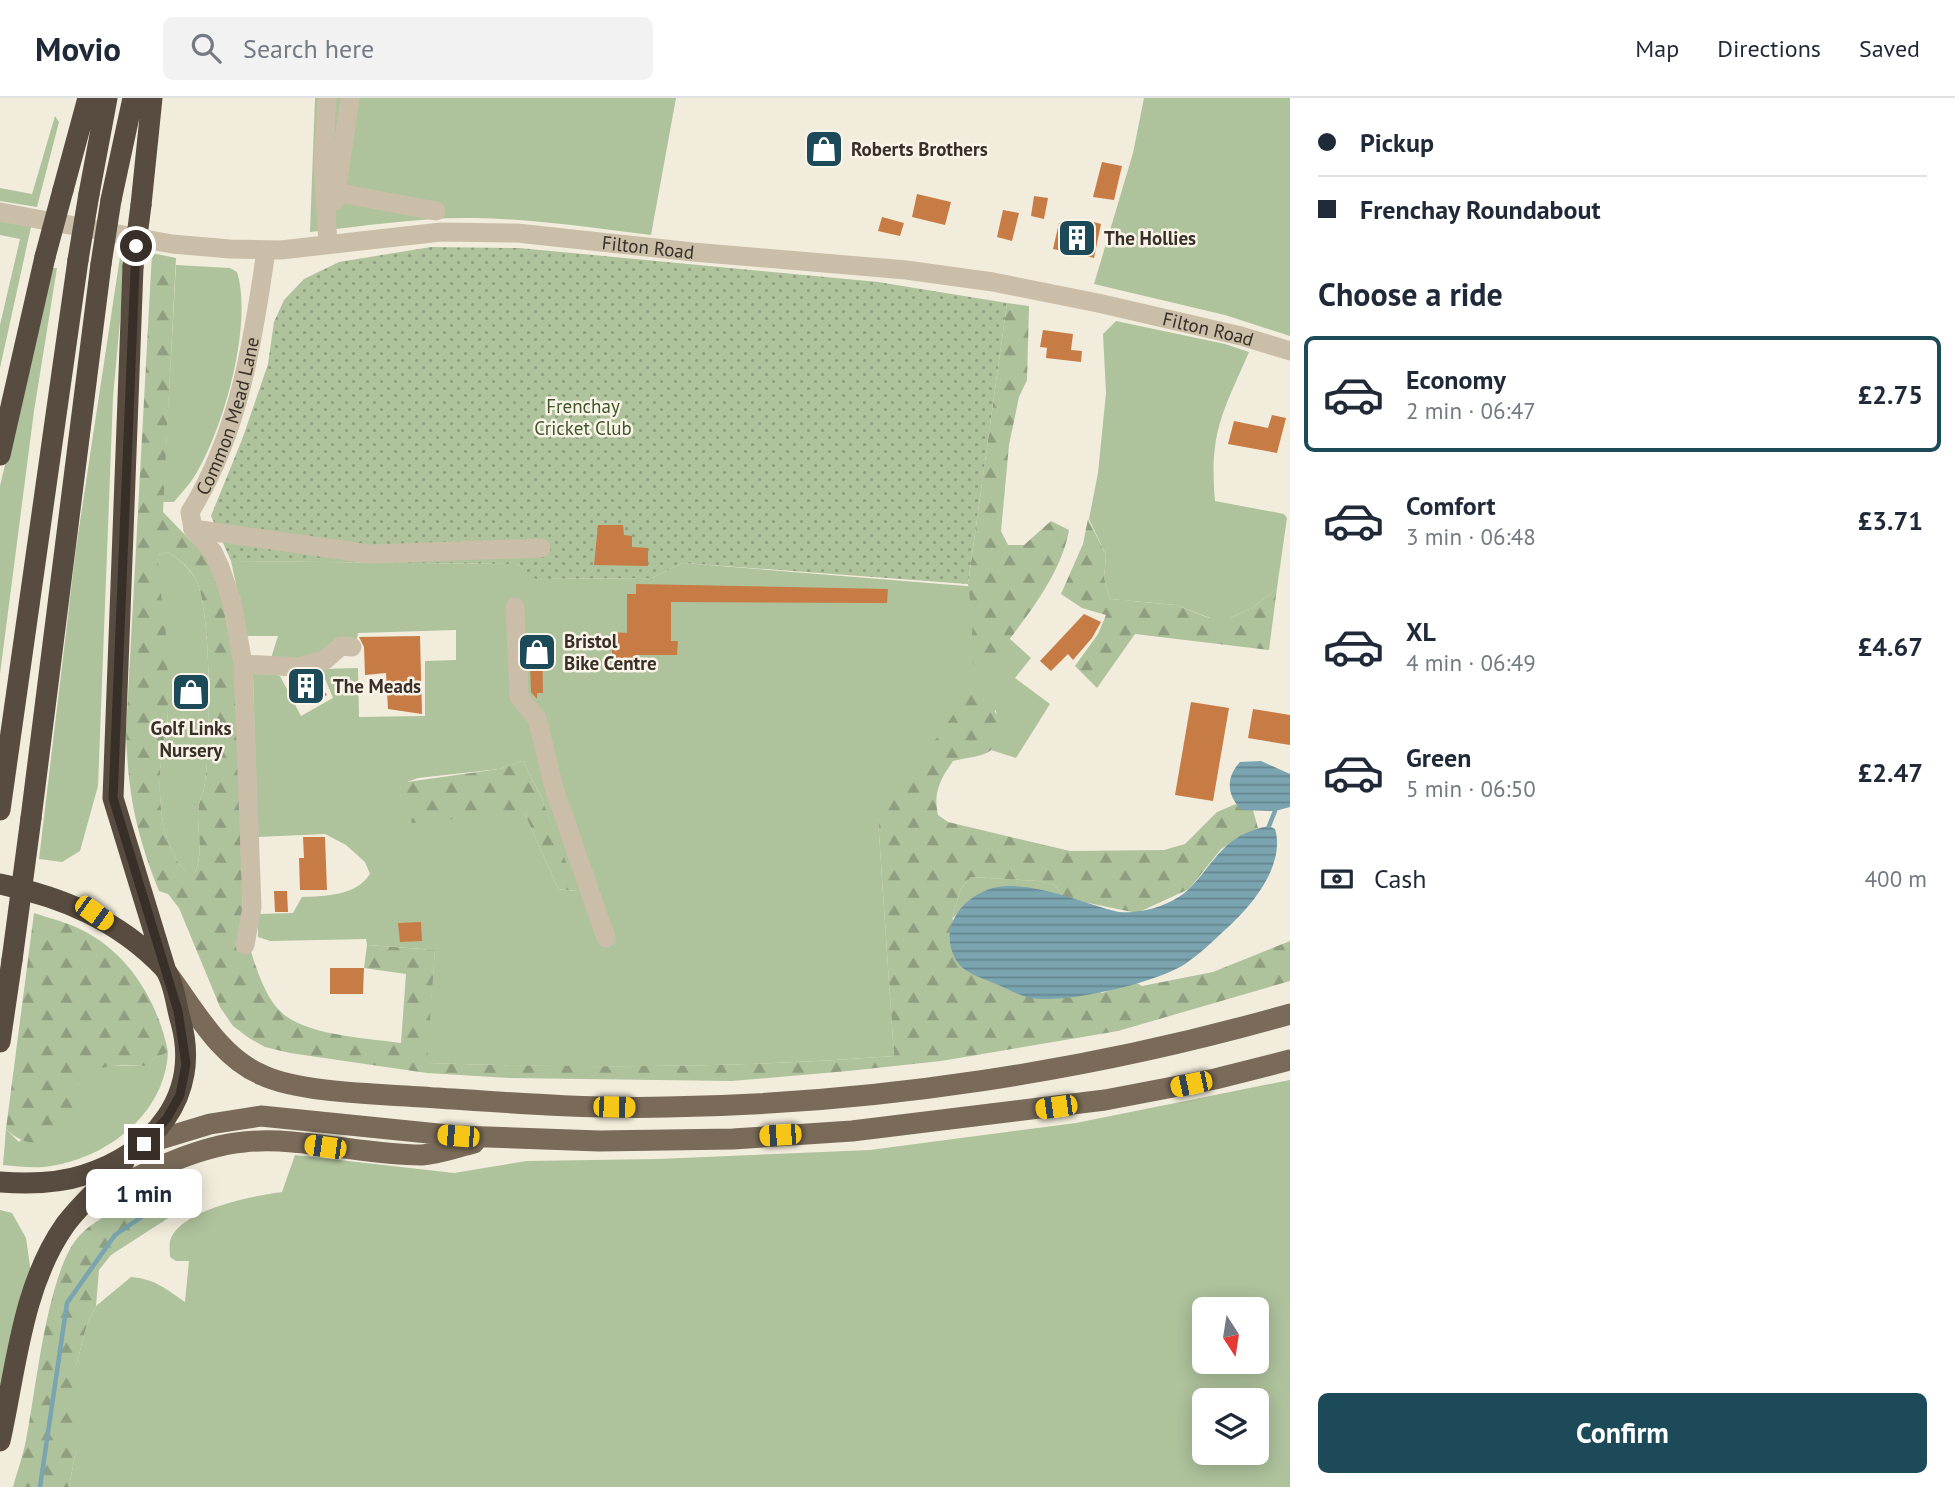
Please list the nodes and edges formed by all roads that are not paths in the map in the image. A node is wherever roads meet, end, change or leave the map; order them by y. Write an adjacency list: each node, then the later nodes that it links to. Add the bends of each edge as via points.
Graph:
1 (88, 98): 13 (highway, bridge)
2 (107, 98): 19 (highway, bridge, via 78,260)
3 (133, 98): 25 (highway, bridge, via 111,200)
4 (152, 98): 23 (highway, bridge, via 133,267 113,798)
5 (327, 98): 10 (street, via 323,165)
6 (350, 98): 7 (street)
7 (334, 192): 8 (street); 10 (street)
8 (436, 211)
9 (0, 212): 11 (street, Filton Road, via 172,244)
10 (333, 243): 11 (street, Filton Road); 12 (street, Filton Road, via 441,232 517,233 906,270 1030,289)
11 (266, 251): 14 (street, Common Mead Lane, via 244,379 217,465 190,512)
12 (1290, 351)
13 (0, 455)
14 (193, 529): 15 (street, via 370,554); 18 (street, via 220,567 232,602)
15 (541, 548)
16 (515, 607): 21 (street, via 519,697 537,718 554,788)
17 (352, 647): 18 (street, via 341,646 325,660 297,667)
18 (243, 664): 22 (street, via 252,907)
19 (0, 810)
20 (0, 884): 23 (highway, via 49,894 94,913)
21 (606, 938)
22 (245, 946)
23 (166, 970): 24 (main road, via 227,1051 263,1076 344,1091 536,1105 790,1103 947,1084 1165,1047); 28 (highway, via 183,1030 186,1064 180,1095 167,1118)
24 (1290, 1014)
25 (0, 1042)
26 (1290, 1060): 27 (main road, via 1105,1100 852,1131 659,1141)
27 (493, 1138): 28 (main road, via 261,1116 210,1124); 30 (main road, via 425,1155 242,1142 193,1156)
28 (139, 1147): 29 (highway, via 82,1176 48,1182); 30 (highway)
29 (0, 1182)
30 (89, 1201): 31 (highway, via 66,1223 33,1290)
31 (0, 1441)

